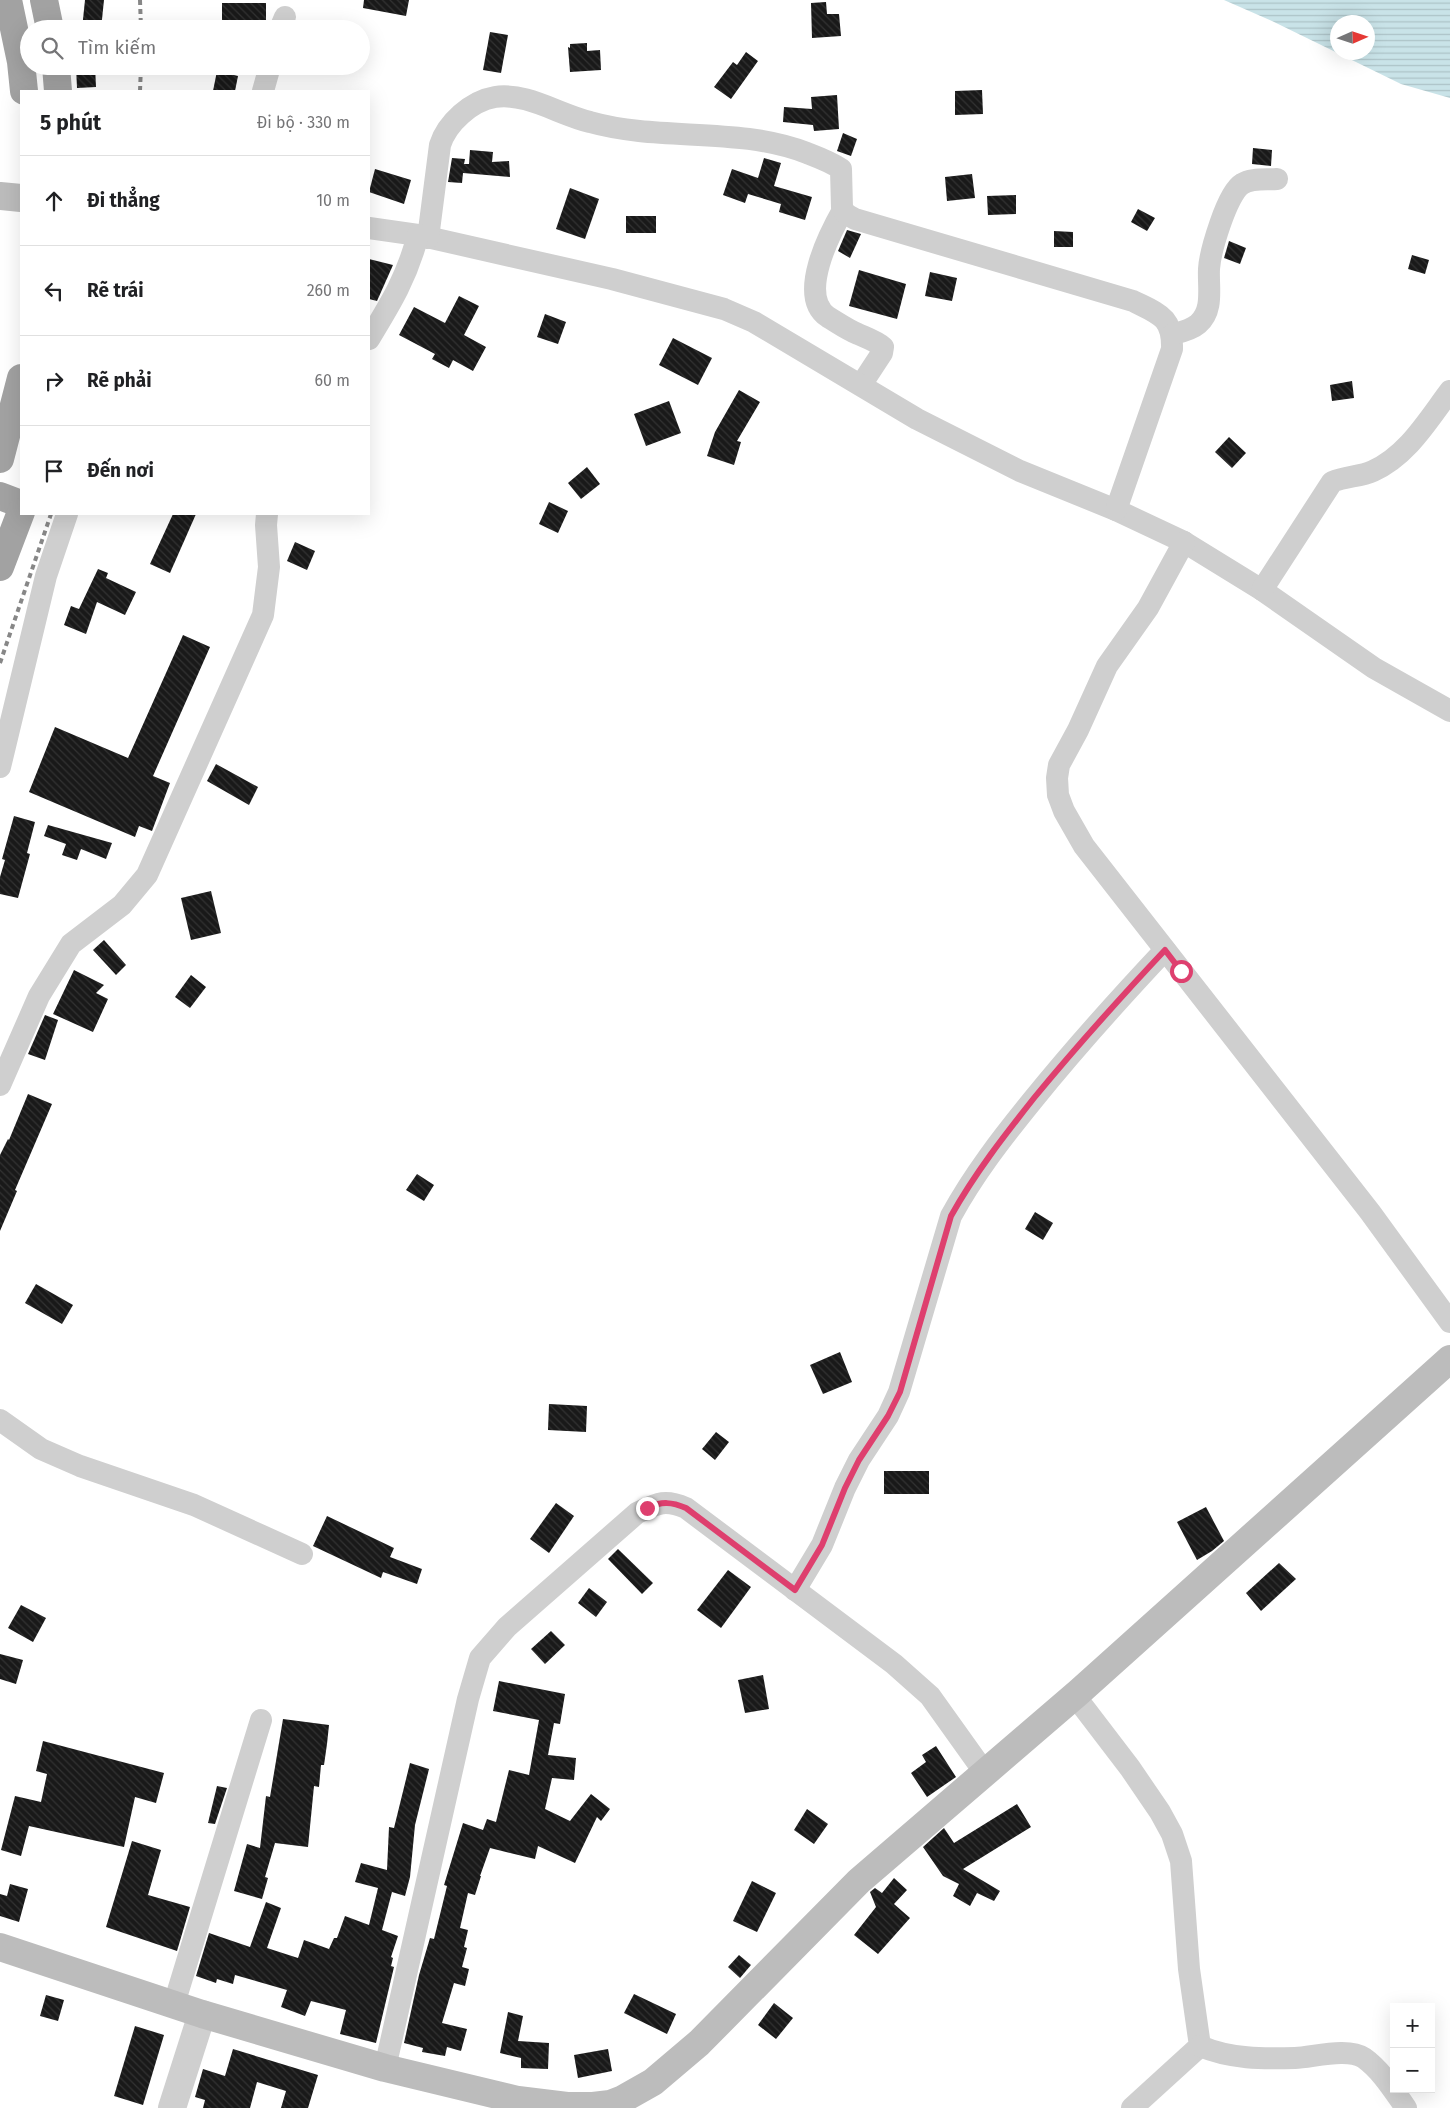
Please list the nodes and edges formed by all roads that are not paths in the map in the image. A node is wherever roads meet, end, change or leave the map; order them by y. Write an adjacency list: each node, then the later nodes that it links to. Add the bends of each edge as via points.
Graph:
1 (8, 0): 4 (highway)
2 (44, 0): 3 (highway)
3 (48, 20)
4 (20, 57)
5 (22, 75): 8 (highway)
6 (57, 75): 9 (highway)
7 (268, 75): 10 (street)
8 (24, 90)
9 (58, 90)
10 (264, 90)
11 (1276, 179): 17 (street, via 1242,184 1233,194 1214,245 1209,268 1208,307 1198,324)
12 (0, 196): 13 (main road)
13 (20, 198)
14 (843, 210): 16 (street, via 841,170 832,163 794,148 736,136 620,128 589,122 512,97 495,97 469,108 444,134); 17 (street, via 855,219 1133,301 1167,321); 20 (street, via 823,248 816,293 818,304 826,315 882,347 882,353)
15 (370, 228): 16 (street)
16 (423, 237): 18 (street, via 394,299); 20 (street, via 612,279 724,309 754,322)
17 (1173, 334): 25 (street, via 1172,349)
18 (370, 337)
19 (20, 382): 22 (highway)
20 (861, 385): 25 (street, via 917,420 1020,471)
21 (1450, 391): 31 (street, via 1418,434 1388,464 1360,476 1332,482)
22 (0, 459)
23 (0, 496): 24 (highway)
24 (20, 504)
25 (1116, 510): 29 (street)
26 (20, 515): 30 (highway)
27 (67, 515): 33 (street, via 46,576)
28 (267, 515): 35 (street, via 269,567 263,615 147,875 122,905 71,944 39,996)
29 (1184, 542): 31 (street); 34 (street, via 1148,608 1107,666 1059,765 1057,778 1058,795 1064,811 1084,846)
30 (0, 567)
31 (1262, 590): 32 (street, via 1374,668)
32 (1450, 711)
33 (0, 767)
34 (1165, 950): 36 (street, via 1358,1196); 40 (street, via 1079,1043 965,1190 951,1216 900,1392 859,1460 822,1545)
35 (0, 1085)
36 (1450, 1322)
37 (1450, 1360): 41 (main road)
38 (0, 1420): 39 (street, via 41,1449 80,1466 194,1505)
39 (302, 1554)
40 (795, 1590): 43 (street, via 894,1664 930,1696); 48 (street, via 686,1508 672,1502 657,1503 637,1513 507,1627 480,1658 468,1698)
41 (1075, 1696): 43 (main road); 47 (street, via 1160,1812 1178,1852)
42 (261, 1720): 45 (street)
43 (985, 1773): 49 (main road, via 859,1881 699,2043 653,2082 610,2104)
44 (0, 1947): 45 (main road)
45 (174, 2004): 46 (main road)
46 (202, 2014): 48 (main road); 50 (street)
47 (1200, 2046): 51 (street); 52 (street, via 1236,2057 1294,2058 1345,2053 1363,2057)
48 (385, 2068): 49 (main road)
49 (516, 2104)
50 (172, 2108)
51 (1132, 2108)
52 (1406, 2108)

